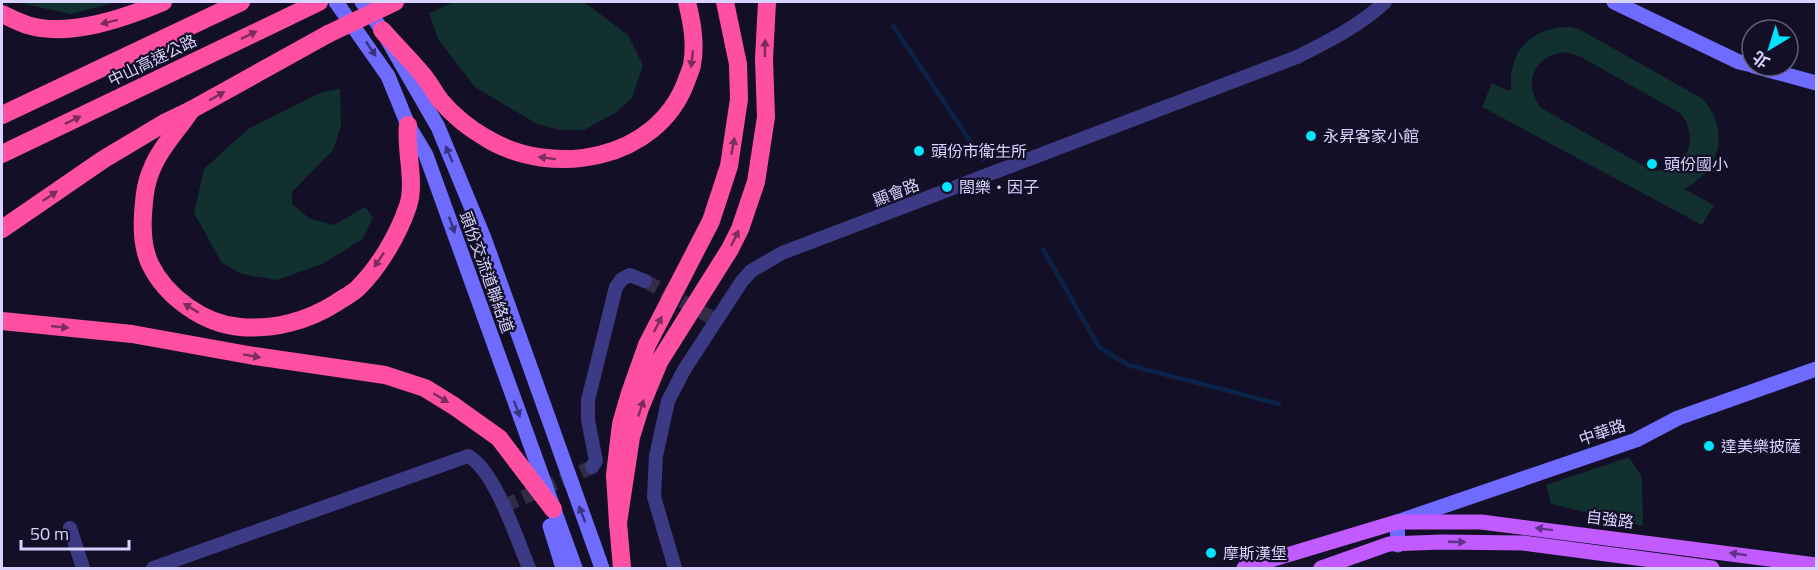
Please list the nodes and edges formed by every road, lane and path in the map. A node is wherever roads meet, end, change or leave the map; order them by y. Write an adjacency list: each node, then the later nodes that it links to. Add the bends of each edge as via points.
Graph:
1 (163, 2): 12 (highway, one-way to 12, via 129,17 73,27 29,26)
2 (241, 2): 18 (highway, 中山高速公路)
3 (336, 2): 19 (main road, 頭份交流道聯絡道, one-way to 19, via 388,76)
4 (362, 2): 13 (main road, 頭份交流道聯絡道)
5 (396, 2): 17 (highway, one-way to 5, bridge, via 328,34)
6 (687, 2): 13 (highway, one-way to 13, via 694,35 692,66 681,96 662,123 635,142 597,157 558,160 532,156 486,138 441,101)
7 (725, 2): 27 (highway, one-way to 7, bridge, via 615,475 621,424 630,393 647,345 711,221 729,166 739,99 738,64)
8 (767, 2): 27 (highway, one-way to 8, via 631,437 649,386 669,344 730,249 756,182 766,117)
9 (1385, 2): 39 (street, 顯會路, via 1342,35 1297,57 782,253 751,271 684,370 668,401 656,456 654,497)
10 (1614, 2): 14 (main road)
11 (313, 4): 20 (highway, 中山高速公路, one-way to 11)
12 (2, 14)
13 (382, 30): 37 (main road, 頭份交流道聯絡道, one-way to 13, via 484,238 438,128)
14 (1740, 62)
15 (1795, 78): 16 (main road)
16 (1816, 84)
17 (191, 110): 19 (highway, one-way to 17, via 409,204 398,231 357,289 302,320 271,327 239,327 212,320 185,306 150,264 142,235 144,196 151,170); 21 (highway, one-way to 17, via 104,159)
18 (2, 115)
19 (408, 125): 26 (main road, 頭份交流道聯絡道, one-way to 26, via 426,155)
20 (2, 154)
21 (2, 229)
22 (645, 281): 25 (street, via 630,275 616,286 588,400 596,461)
23 (2, 321): 26 (highway, one-way to 26, via 132,334 385,375 425,388 499,438)
24 (1816, 369): 28 (main road, 中華路, via 1678,418 1636,440)
25 (592, 467)
26 (553, 509): 35 (main road, via 550,527); 36 (main road, 頭份交流道聯絡道)
27 (618, 522): 38 (highway)
28 (1397, 522): 30 (main road); 31 (main road, 自強路, one-way to 28, via 1481,522); 40 (main road, 中華路)
29 (70, 528): 32 (street)
30 (1398, 545): 41 (main road, via 1389,544); 42 (main road, one-way to 42, via 1523,543)
31 (1816, 565)
32 (83, 568)
33 (153, 568): 34 (street, via 468,456 485,473 504,506)
34 (529, 568)
35 (563, 568)
36 (575, 568)
37 (602, 568)
38 (622, 568)
39 (675, 568)
40 (1244, 568)
41 (1321, 568)
42 (1712, 568)

